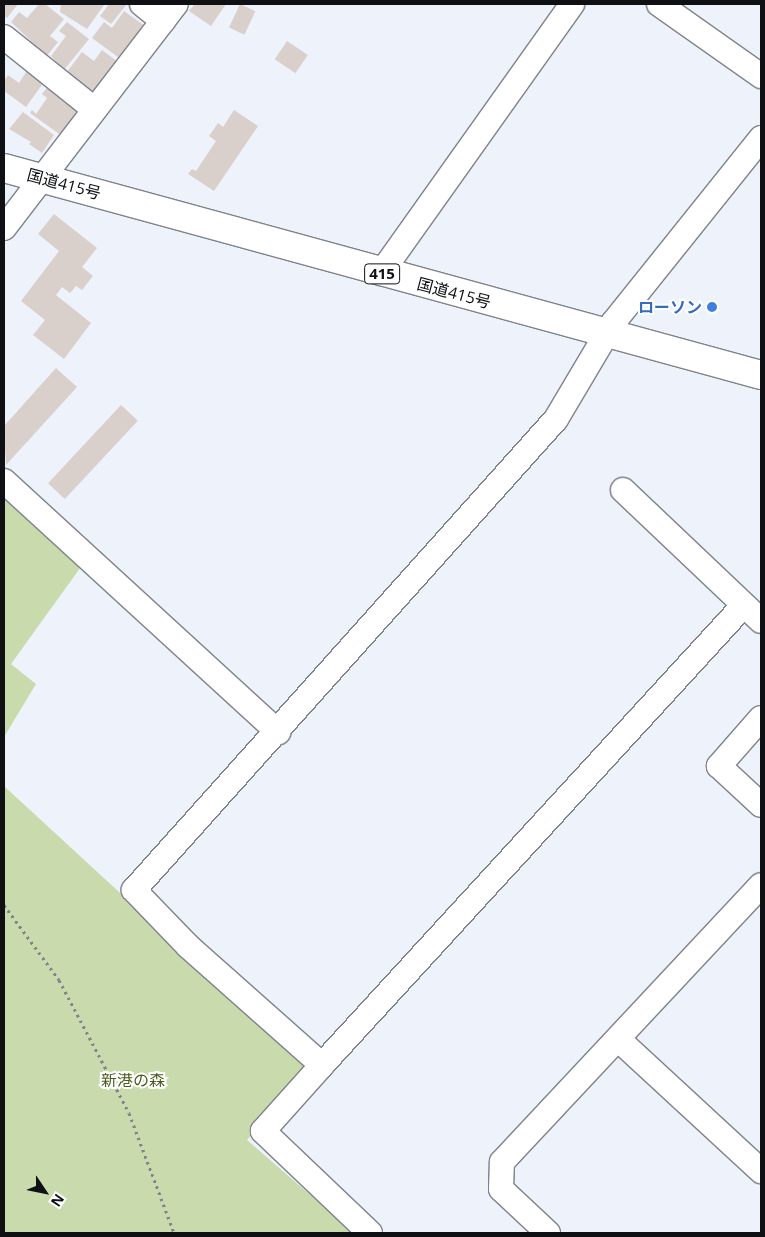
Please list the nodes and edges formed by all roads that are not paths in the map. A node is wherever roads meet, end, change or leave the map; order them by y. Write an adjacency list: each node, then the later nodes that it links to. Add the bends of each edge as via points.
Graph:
1 (142, 4): 4 (street)
2 (572, 4): 12 (street)
3 (659, 4): 6 (street)
4 (169, 12): 7 (street)
5 (4, 37): 7 (street)
6 (761, 76)
7 (94, 110): 10 (street)
8 (761, 138): 13 (street, via 613,323)
9 (4, 168): 10 (highway, 国道415号 / 415)
10 (42, 178): 11 (street); 12 (highway, 国道415号 / 415)
11 (4, 228)
12 (381, 273): 13 (highway, 国道415号 / 415)
13 (608, 334): 14 (highway, 国道415号 / 415); 19 (street, via 556,419)
14 (761, 375)
15 (4, 481): 19 (street)
16 (623, 490): 17 (street)
17 (756, 613): 23 (street)
18 (761, 718): 20 (street, via 719,766)
19 (278, 732): 23 (street, via 134,890 188,946)
20 (761, 805)
21 (758, 896): 22 (street)
22 (618, 1039): 24 (street); 26 (street, via 502,1162 501,1189)
23 (322, 1065): 25 (street, via 263,1131)
24 (761, 1171)
25 (370, 1233)
26 (548, 1233)

